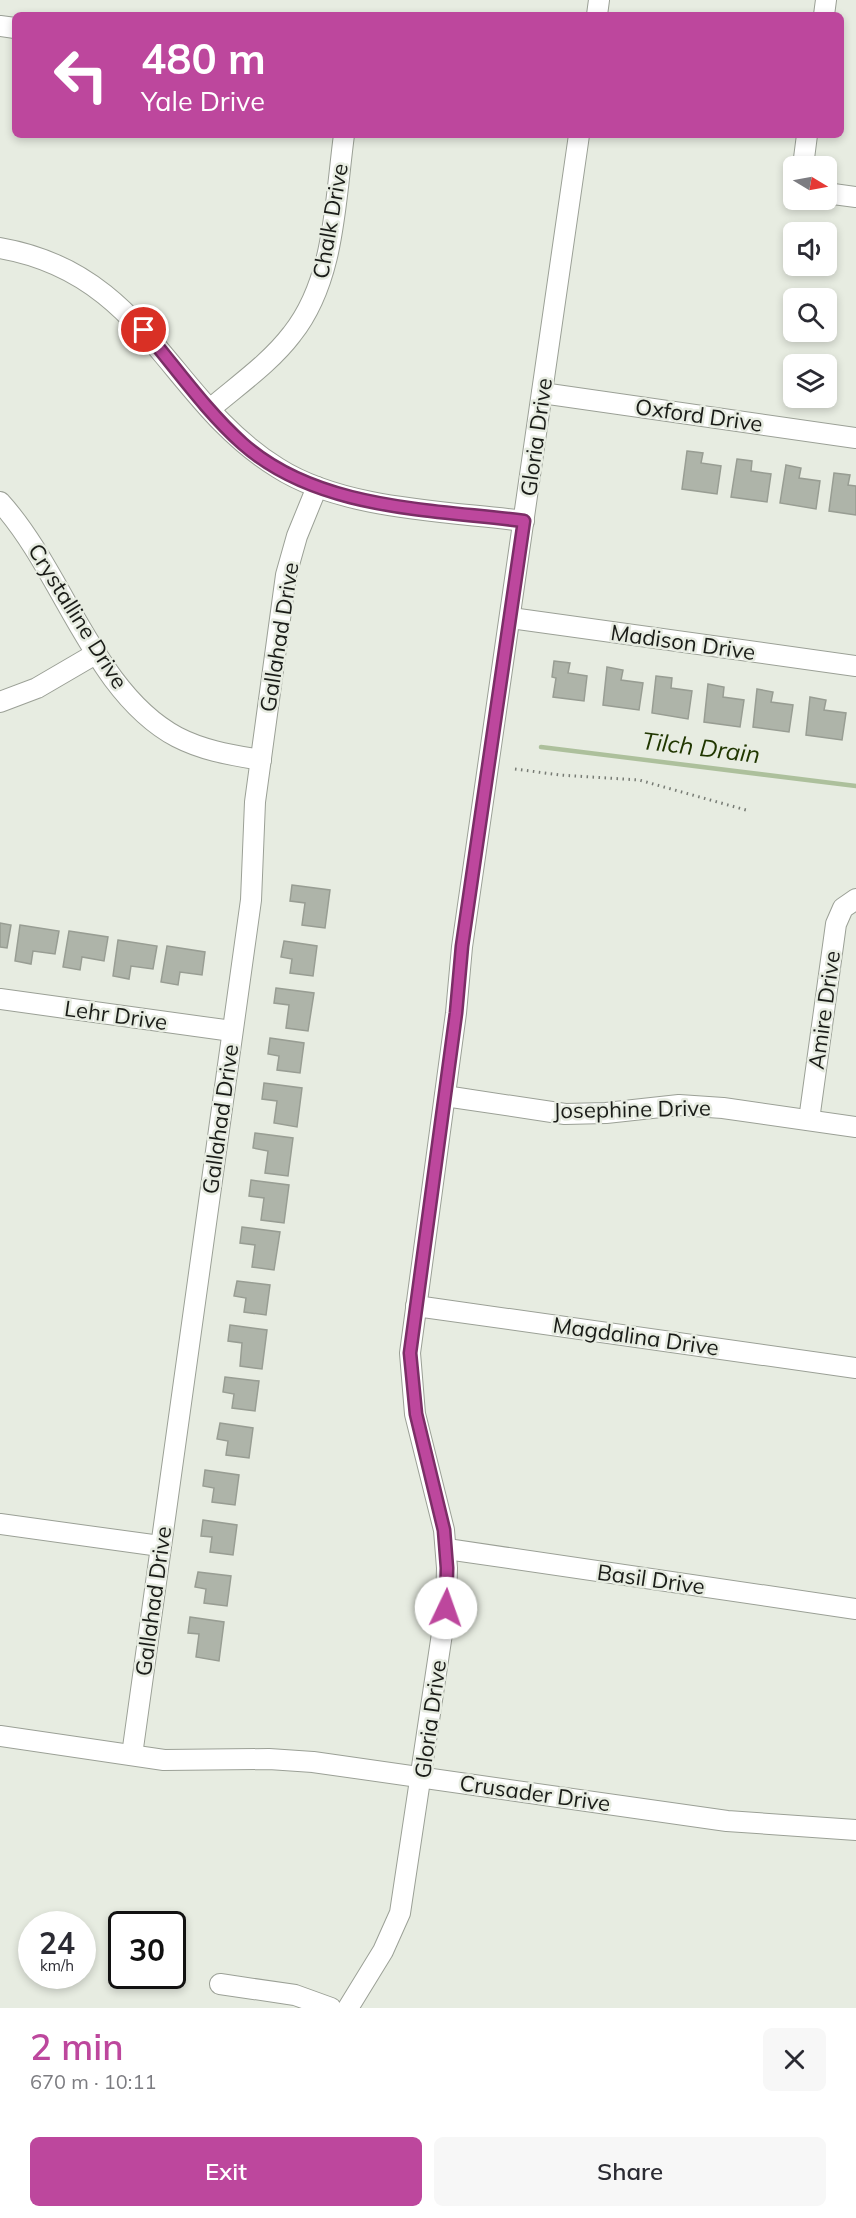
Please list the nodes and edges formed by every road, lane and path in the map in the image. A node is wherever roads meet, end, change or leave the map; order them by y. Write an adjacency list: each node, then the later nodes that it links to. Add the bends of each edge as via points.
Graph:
1 (344, 138): 9 (street, Chalk Drive, via 327,252 311,304 280,348)
2 (579, 138): 8 (street, Gloria Drive)
3 (807, 138): 4 (street)
4 (804, 156)
5 (837, 194): 6 (street)
6 (856, 197)
7 (0, 248): 9 (street, via 27,253 64,268 106,294 144,330)
8 (542, 393): 10 (street, Oxford Drive); 13 (street, Gloria Drive)
9 (210, 409): 11 (street, via 261,458)
10 (856, 438)
11 (317, 487): 13 (street, via 377,502); 18 (street, Gallahad Drive, via 286,575)
12 (0, 502): 15 (street, Crystalline Drive, via 26,533)
13 (524, 521): 14 (street, Gloria Drive)
14 (511, 618): 16 (street, Madison Drive); 24 (street, Gloria Drive, via 462,946)
15 (97, 654): 17 (street, via 37,688); 18 (street, Crystalline Drive, via 134,704 176,736 209,750)
16 (856, 666)
17 (0, 702)
18 (261, 759): 23 (street, Gallahad Drive, via 253,821 251,900)
19 (515, 769): 20 (path, via 639,780)
20 (746, 810)
21 (852, 902): 25 (street, Amire Drive, via 839,914 836,924)
22 (0, 999): 23 (street, Lehr Drive)
23 (232, 1031): 30 (street, Gallahad Drive)
24 (445, 1096): 25 (street, Josephine Drive, via 565,1114 679,1105); 27 (street, Gloria Drive)
25 (809, 1120): 26 (street, Josephine Drive)
26 (856, 1127)
27 (416, 1306): 28 (street, Magdalina Drive); 31 (street, Gloria Drive, via 410,1353 412,1395)
28 (856, 1368)
29 (0, 1524): 30 (street)
30 (160, 1546): 34 (street, Gallahad Drive)
31 (447, 1550): 32 (street, Basil Drive); 35 (street, Gloria Drive, via 446,1608)
32 (856, 1609)
33 (0, 1736): 34 (street, Crusader Drive)
34 (132, 1755): 35 (street, Crusader Drive, via 183,1760 291,1759)
35 (422, 1777): 36 (street, Crusader Drive, via 727,1821); 39 (street, Gloria Drive, via 400,1913)
36 (856, 1830)
37 (220, 1984): 38 (street, via 295,1995)
38 (331, 2008)
39 (348, 2008)

